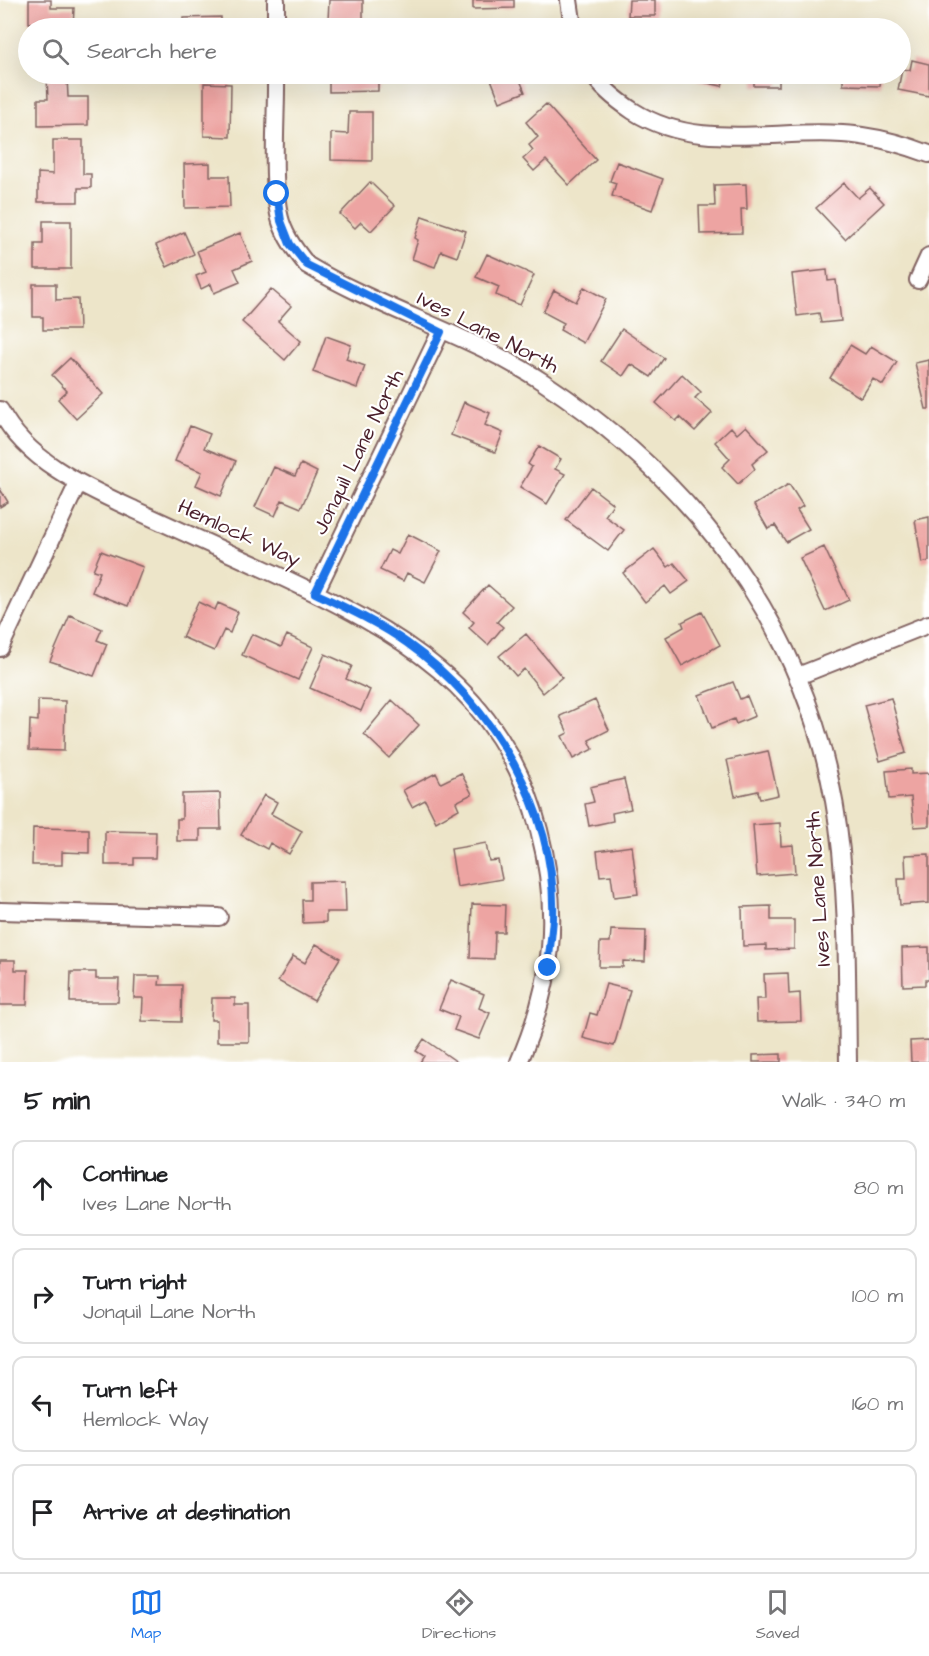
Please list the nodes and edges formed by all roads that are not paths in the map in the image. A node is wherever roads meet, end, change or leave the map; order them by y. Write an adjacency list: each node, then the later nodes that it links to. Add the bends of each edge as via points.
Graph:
1 (276, 0): 3 (street)
2 (569, 0): 4 (street)
3 (276, 18)
4 (572, 18)
5 (276, 84): 10 (street, Ives Lane North, via 277,194 290,244 307,265 327,278)
6 (600, 84): 7 (street, via 621,104 650,121 681,132 714,136 862,136)
7 (929, 154)
8 (929, 256): 9 (street)
9 (918, 280)
10 (441, 332): 13 (street, Jonquil Lane North); 16 (street, Ives Lane North, via 541,381 602,424 655,469 742,574)
11 (0, 410): 12 (street, Hemlock Way, via 6,422 33,450)
12 (78, 483): 13 (street, Hemlock Way); 15 (street)
13 (315, 593): 19 (street, Hemlock Way, via 406,642 448,676 484,716 513,761 534,809 547,861 553,918 548,968 536,1022)
14 (929, 624): 16 (street)
15 (0, 648)
16 (798, 676): 20 (street, Ives Lane North, via 825,760 841,849)
17 (0, 911): 18 (street)
18 (219, 917)
19 (519, 1062)
20 (848, 1062)

